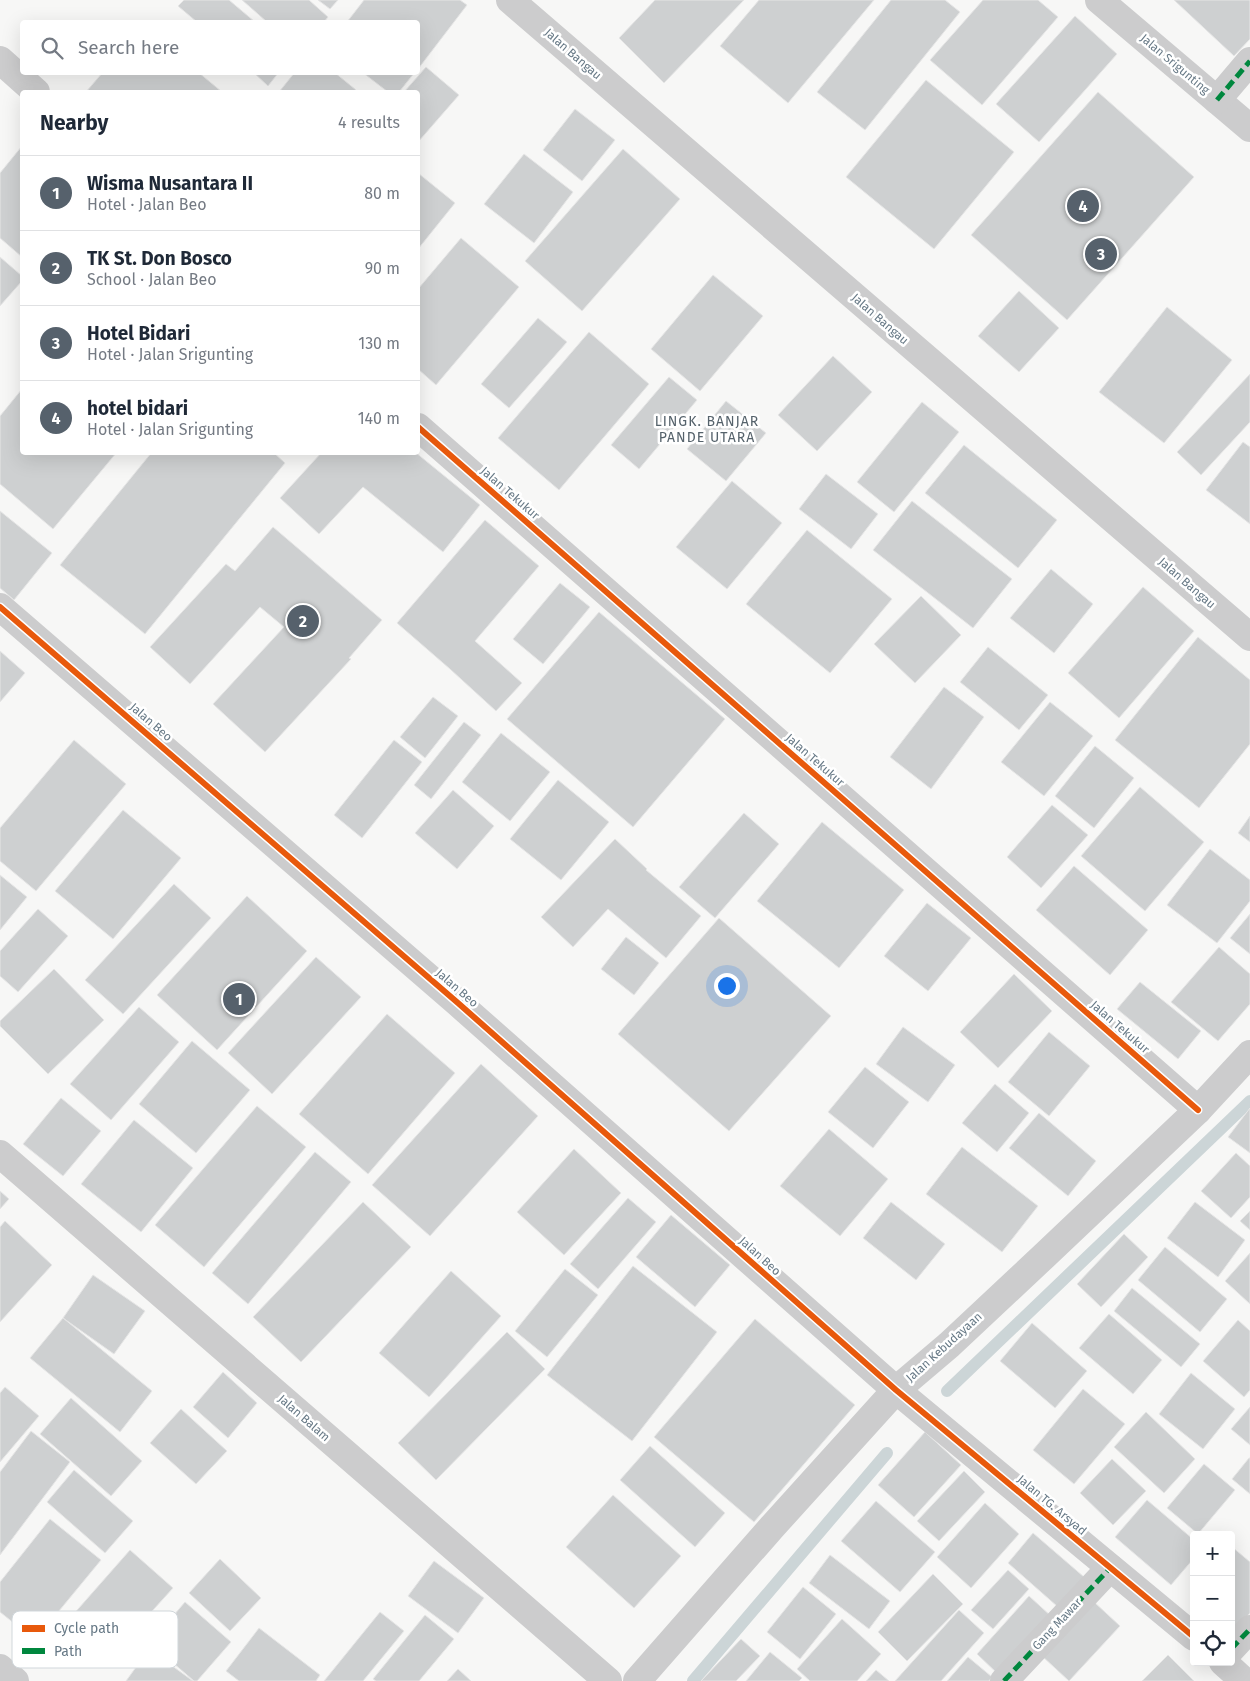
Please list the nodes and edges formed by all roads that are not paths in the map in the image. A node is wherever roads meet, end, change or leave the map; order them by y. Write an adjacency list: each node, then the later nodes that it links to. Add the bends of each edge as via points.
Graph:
1 (510, 0): 10 (street, Jalan Bangau)
2 (1099, 0): 6 (street, Jalan Srigunting)
3 (0, 60): 5 (street)
4 (1250, 61): 6 (street)
5 (34, 90)
6 (1217, 100): 7 (street, Jalan Srigunting)
7 (1250, 128)
8 (420, 429): 12 (street, Jalan Tekukur)
9 (0, 607): 14 (street, Jalan Beo, via 458,1003)
10 (1250, 637)
11 (1250, 1054): 12 (street, Jalan Kebudayaan)
12 (1198, 1110): 14 (street, Jalan Kebudayaan)
13 (0, 1154): 22 (street, Jalan Balam)
14 (896, 1390): 15 (street, Jalan TG. Arsyad); 23 (street, Jalan Kebudayaan)
15 (1110, 1568): 17 (street, Jalan TG. Arsyad); 24 (street, Gang Mawar)
16 (1250, 1629): 18 (street)
17 (1190, 1635)
18 (1235, 1645)
19 (1227, 1666): 25 (street)
20 (0, 1668): 21 (street)
21 (15, 1681)
22 (608, 1681)
23 (637, 1681)
24 (1004, 1681)
25 (1244, 1681)

